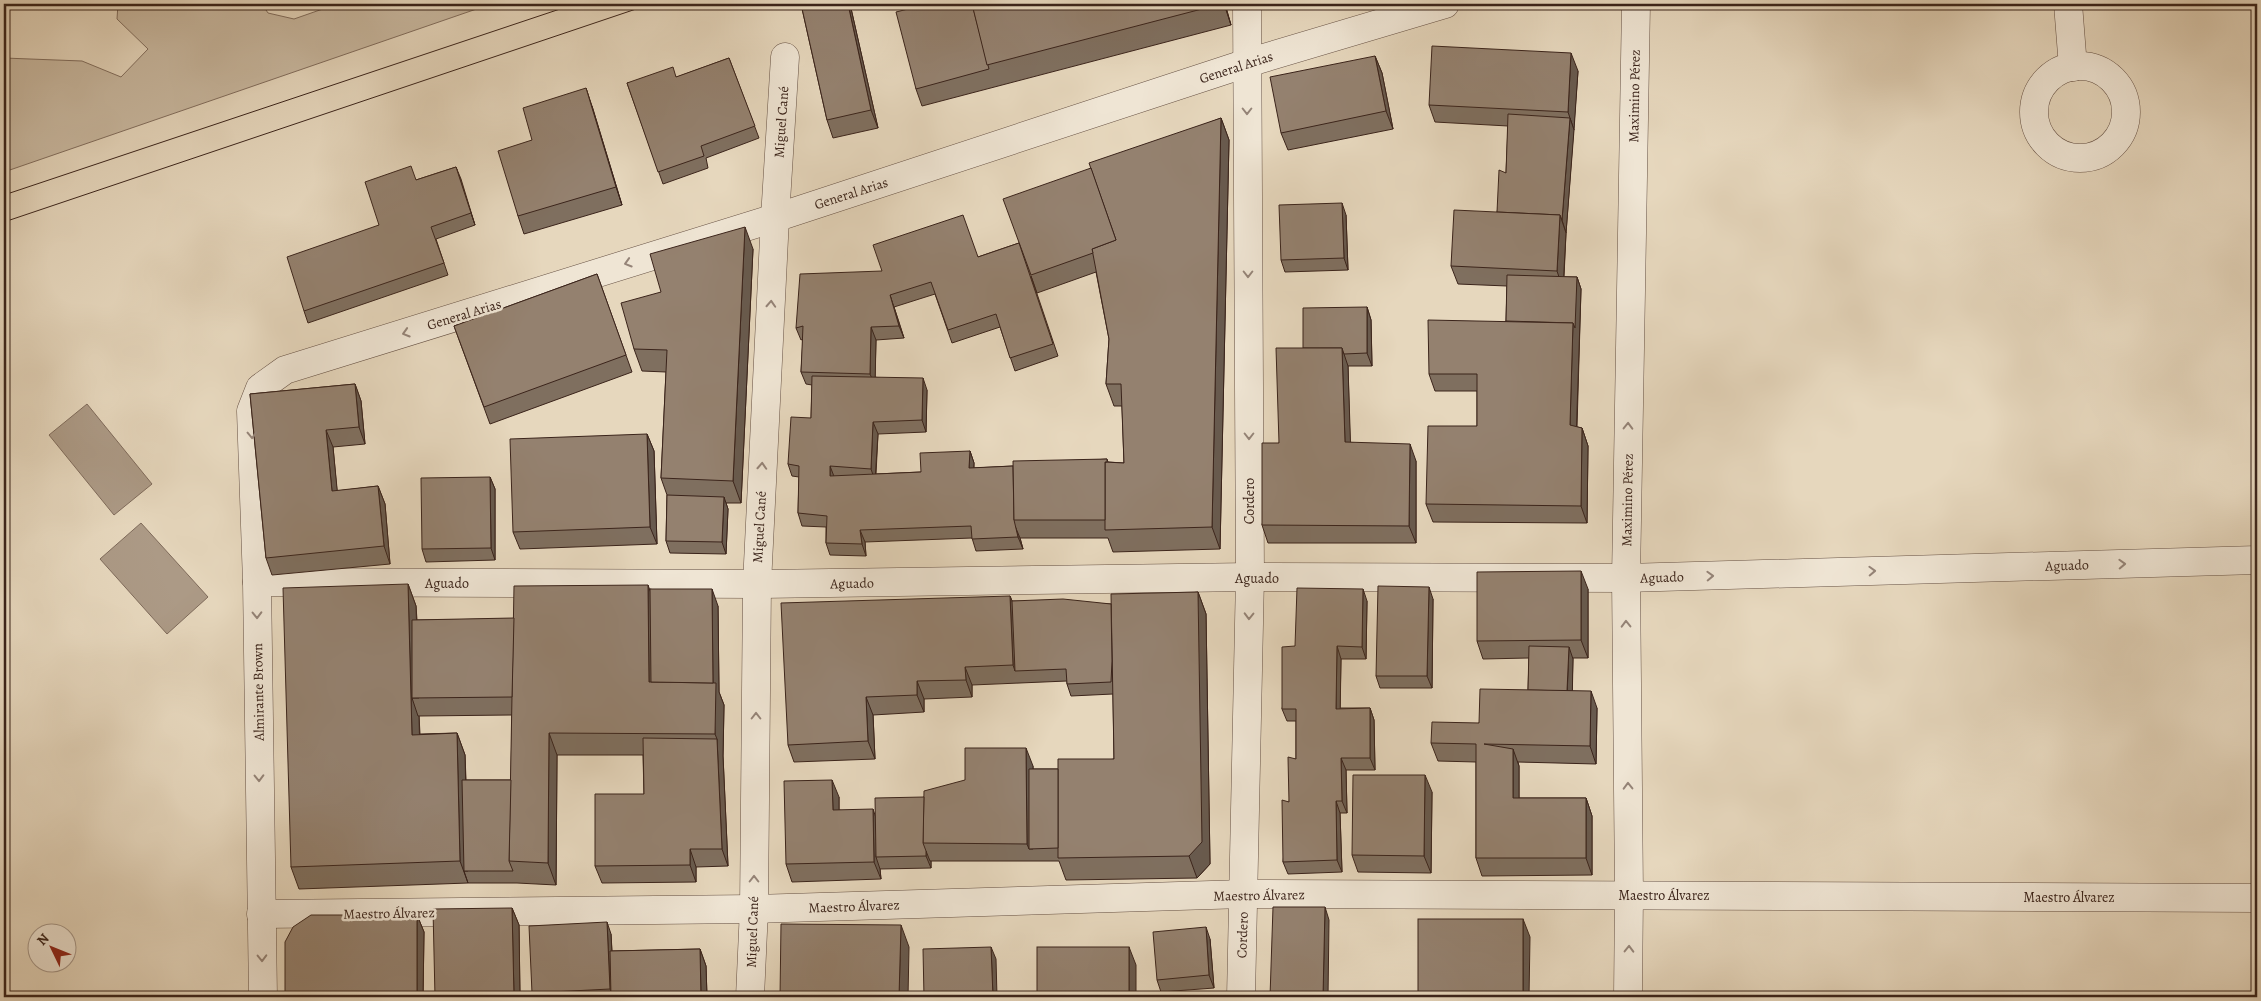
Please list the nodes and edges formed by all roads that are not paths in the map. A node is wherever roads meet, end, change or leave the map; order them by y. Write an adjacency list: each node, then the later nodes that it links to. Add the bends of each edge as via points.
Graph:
1 (1247, 4): 6 (street, Cordero)
2 (1445, 4): 6 (street, General Arias)
3 (1636, 4): 12 (street, Maximino Pérez, one-way to 3)
4 (2068, 4): 7 (street)
5 (785, 57): 8 (street, Miguel Cané)
6 (1247, 63): 8 (street, General Arias); 11 (street, Cordero, one-way to 11)
7 (2073, 67)
8 (775, 218): 9 (street, General Arias, one-way to 9, via 285,370); 14 (street, Miguel Cané, one-way to 8)
9 (260, 388): 13 (street, Almirante Brown, one-way to 13, via 251,411)
10 (2257, 560): 12 (street, Aguado, one-way to 10)
11 (1250, 577): 12 (street, Aguado); 14 (street, Aguado); 15 (street, Cordero, one-way to 15)
12 (1626, 578): 16 (street, Maximino Pérez, one-way to 12)
13 (257, 582): 14 (street, Aguado); 19 (street, Almirante Brown, one-way to 19)
14 (757, 584): 18 (street, Miguel Cané, one-way to 14)
15 (1244, 894): 16 (street, Maestro Álvarez); 18 (street, Maestro Álvarez); 22 (street, Cordero)
16 (1629, 894): 17 (street, Maestro Álvarez); 23 (street, Maximino Pérez, one-way to 16)
17 (2257, 898)
18 (754, 909): 19 (street, Maestro Álvarez); 21 (street, Miguel Cané)
19 (261, 914): 20 (street, Almirante Brown, one-way to 20)
20 (263, 997)
21 (750, 997)
22 (1240, 997)
23 (1628, 997)

